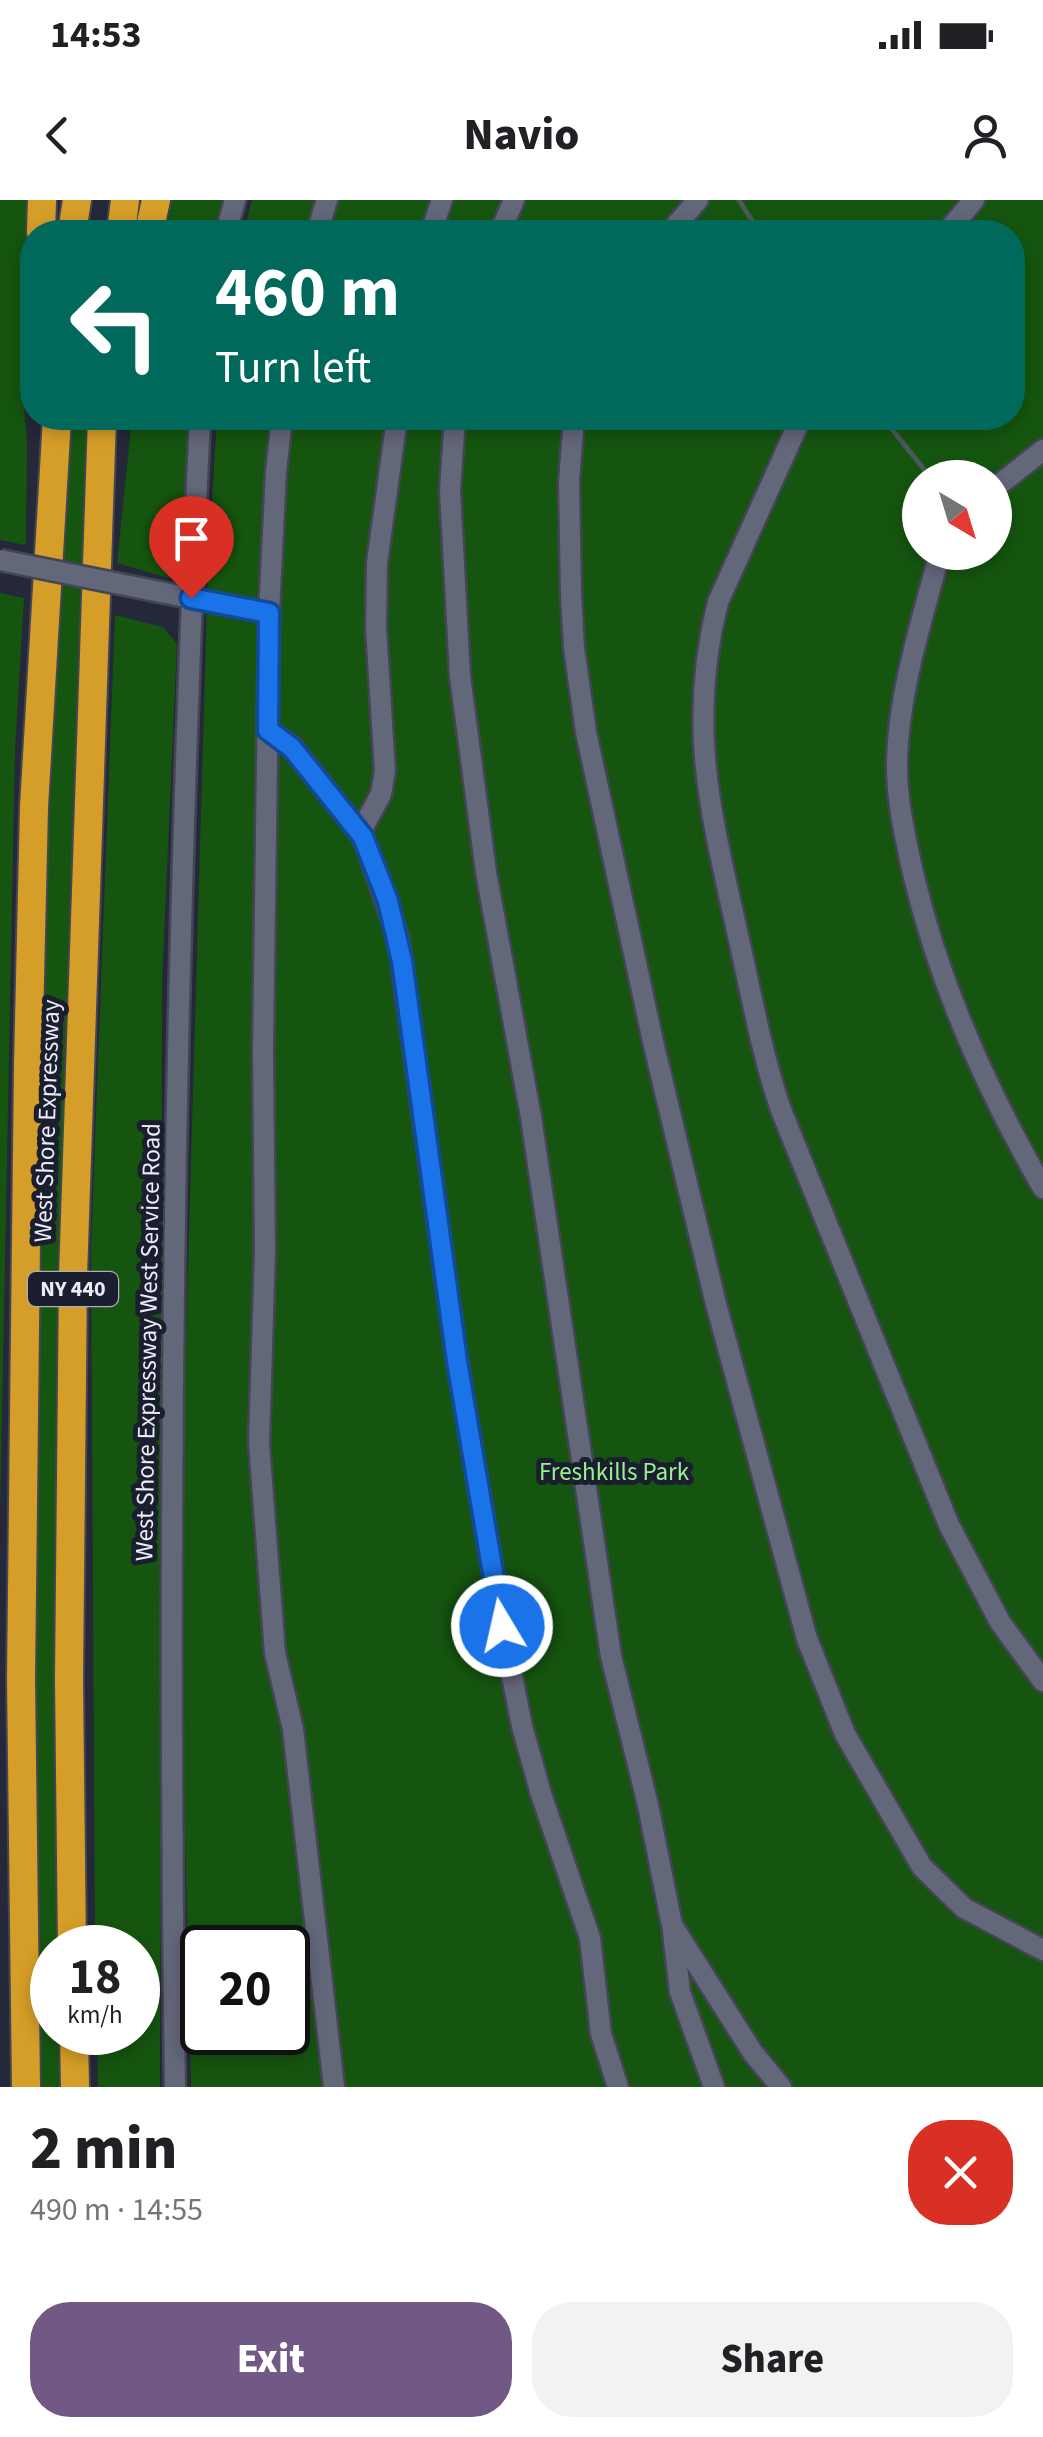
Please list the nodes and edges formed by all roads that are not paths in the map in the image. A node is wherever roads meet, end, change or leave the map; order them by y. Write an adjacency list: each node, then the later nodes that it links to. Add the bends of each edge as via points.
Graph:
1 (698, 200): 3 (street)
2 (974, 200): 4 (street)
3 (680, 220)
4 (957, 220)
5 (38, 430): 23 (highway)
6 (56, 430): 23 (highway, West Shore Expressway / NY 440)
7 (102, 430): 21 (highway, West Shore Expressway / NY 440)
8 (115, 430): 21 (highway)
9 (199, 430): 19 (street, West Shore Expressway West Service Road)
10 (281, 430): 20 (street)
11 (395, 430): 24 (street, via 377,563 385,771)
12 (454, 430): 28 (street, via 457,636 486,872 611,1656)
13 (573, 430): 29 (street, via 571,594 586,732 716,1304 807,1639 845,1734 922,1867 964,1908)
14 (795, 430): 26 (street, via 718,602 702,707 705,776 781,1110 949,1526 992,1608)
15 (1043, 450): 16 (street)
16 (1012, 475)
17 (0, 560): 19 (street, bridge)
18 (936, 570): 25 (street, via 902,709 901,818 943,980)
19 (191, 598): 20 (street); 33 (street, West Shore Expressway West Service Road, via 170,1503)
20 (269, 613): 22 (street)
21 (97, 631): 27 (highway, West Shore Expressway / NY 440, via 73,1258)
22 (268, 730): 24 (street, via 292,748); 34 (street, via 259,1443 275,1654 293,1728)
23 (34, 807): 31 (highway, West Shore Expressway / NY 440, via 22,1472)
24 (360, 833): 35 (street, via 398,937 457,1361 508,1659 541,1794 590,1938 601,2034)
25 (1043, 1188)
26 (1043, 1681)
27 (72, 1925)
28 (672, 1925): 36 (street, via 680,1992); 37 (street)
29 (1043, 1950)
30 (75, 2055): 32 (highway)
31 (26, 2087)
32 (76, 2087)
33 (175, 2087)
34 (334, 2087)
35 (618, 2087)
36 (714, 2087)
37 (781, 2087)

